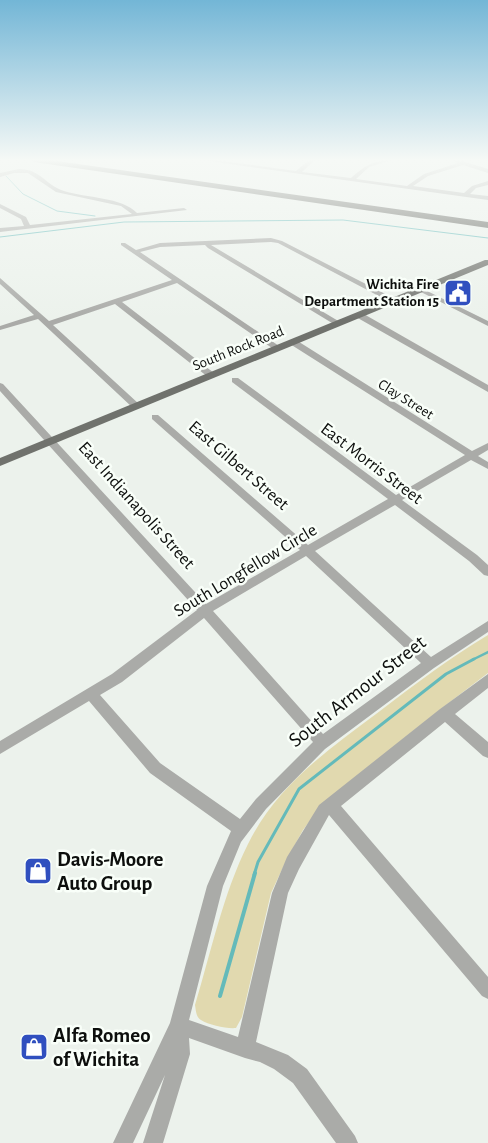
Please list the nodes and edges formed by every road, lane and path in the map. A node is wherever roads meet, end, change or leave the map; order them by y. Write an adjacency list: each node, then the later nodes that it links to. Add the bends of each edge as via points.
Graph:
1 (15, 213): 7 (street, via 24,218)
2 (143, 213): 5 (street)
3 (412, 213): 6 (highway)
4 (416, 213): 6 (highway)
5 (135, 214): 7 (street)
6 (488, 224)
7 (28, 227): 8 (street)
8 (0, 230)
9 (206, 242): 11 (street, via 160,245); 17 (street, via 280,242); 22 (street, via 210,248)
10 (123, 244): 11 (street)
11 (134, 252): 14 (street)
12 (488, 262): 15 (main road, South Rock Road)
13 (0, 280): 19 (street)
14 (177, 280): 16 (street); 25 (street)
15 (419, 289): 17 (main road, South Rock Road); 20 (street)
16 (116, 301): 21 (street); 26 (street)
17 (395, 301): 18 (main road, South Rock Road)
18 (359, 315): 22 (main road, South Rock Road); 29 (street)
19 (39, 316): 21 (street); 23 (street)
20 (487, 323)
21 (48, 324): 30 (street)
22 (337, 324): 24 (main road, South Rock Road)
23 (0, 328)
24 (293, 342): 25 (main road, South Rock Road); 34 (street, Clay Street)
25 (278, 348): 26 (main road, South Rock Road)
26 (210, 375): 30 (main road, South Rock Road)
27 (235, 380): 37 (street, East Morris Street)
28 (0, 386): 32 (street, East Indianapolis Street)
29 (488, 389)
30 (136, 406): 32 (main road, South Rock Road)
31 (155, 417): 38 (street, East Gilbert Street)
32 (51, 441): 35 (main road, South Rock Road); 40 (street, East Indianapolis Street)
33 (488, 446): 34 (street, South Longfellow Circle)
34 (471, 456): 36 (street, Clay Street); 37 (street, South Longfellow Circle)
35 (0, 462)
36 (488, 466)
37 (396, 500): 38 (street, South Longfellow Circle); 39 (street, East Morris Street)
38 (308, 551): 40 (street, South Longfellow Circle); 42 (street, East Gilbert Street)
39 (488, 572)
40 (205, 610): 44 (street, South Longfellow Circle, via 117,678); 46 (street, East Indianapolis Street)
41 (488, 626): 42 (street, South Armour Street)
42 (430, 664): 46 (street, South Armour Street)
43 (488, 680): 45 (street)
44 (91, 694): 47 (street, South Longfellow Circle); 50 (street, via 155,768)
45 (445, 714): 48 (street); 49 (street)
46 (322, 742): 50 (street, South Armour Street, via 261,804)
47 (0, 748)
48 (488, 751)
49 (330, 805): 51 (street); 53 (street, via 293,863 280,893)
50 (242, 829): 52 (street, South Armour Street, via 215,886)
51 (488, 990)
52 (179, 1025): 53 (street); 54 (street, South Armour Street); 55 (street, South Armour Street, via 181,1054)
53 (245, 1049): 56 (street, via 281,1062 300,1076)
54 (123, 1143)
55 (153, 1143)
56 (348, 1143)

